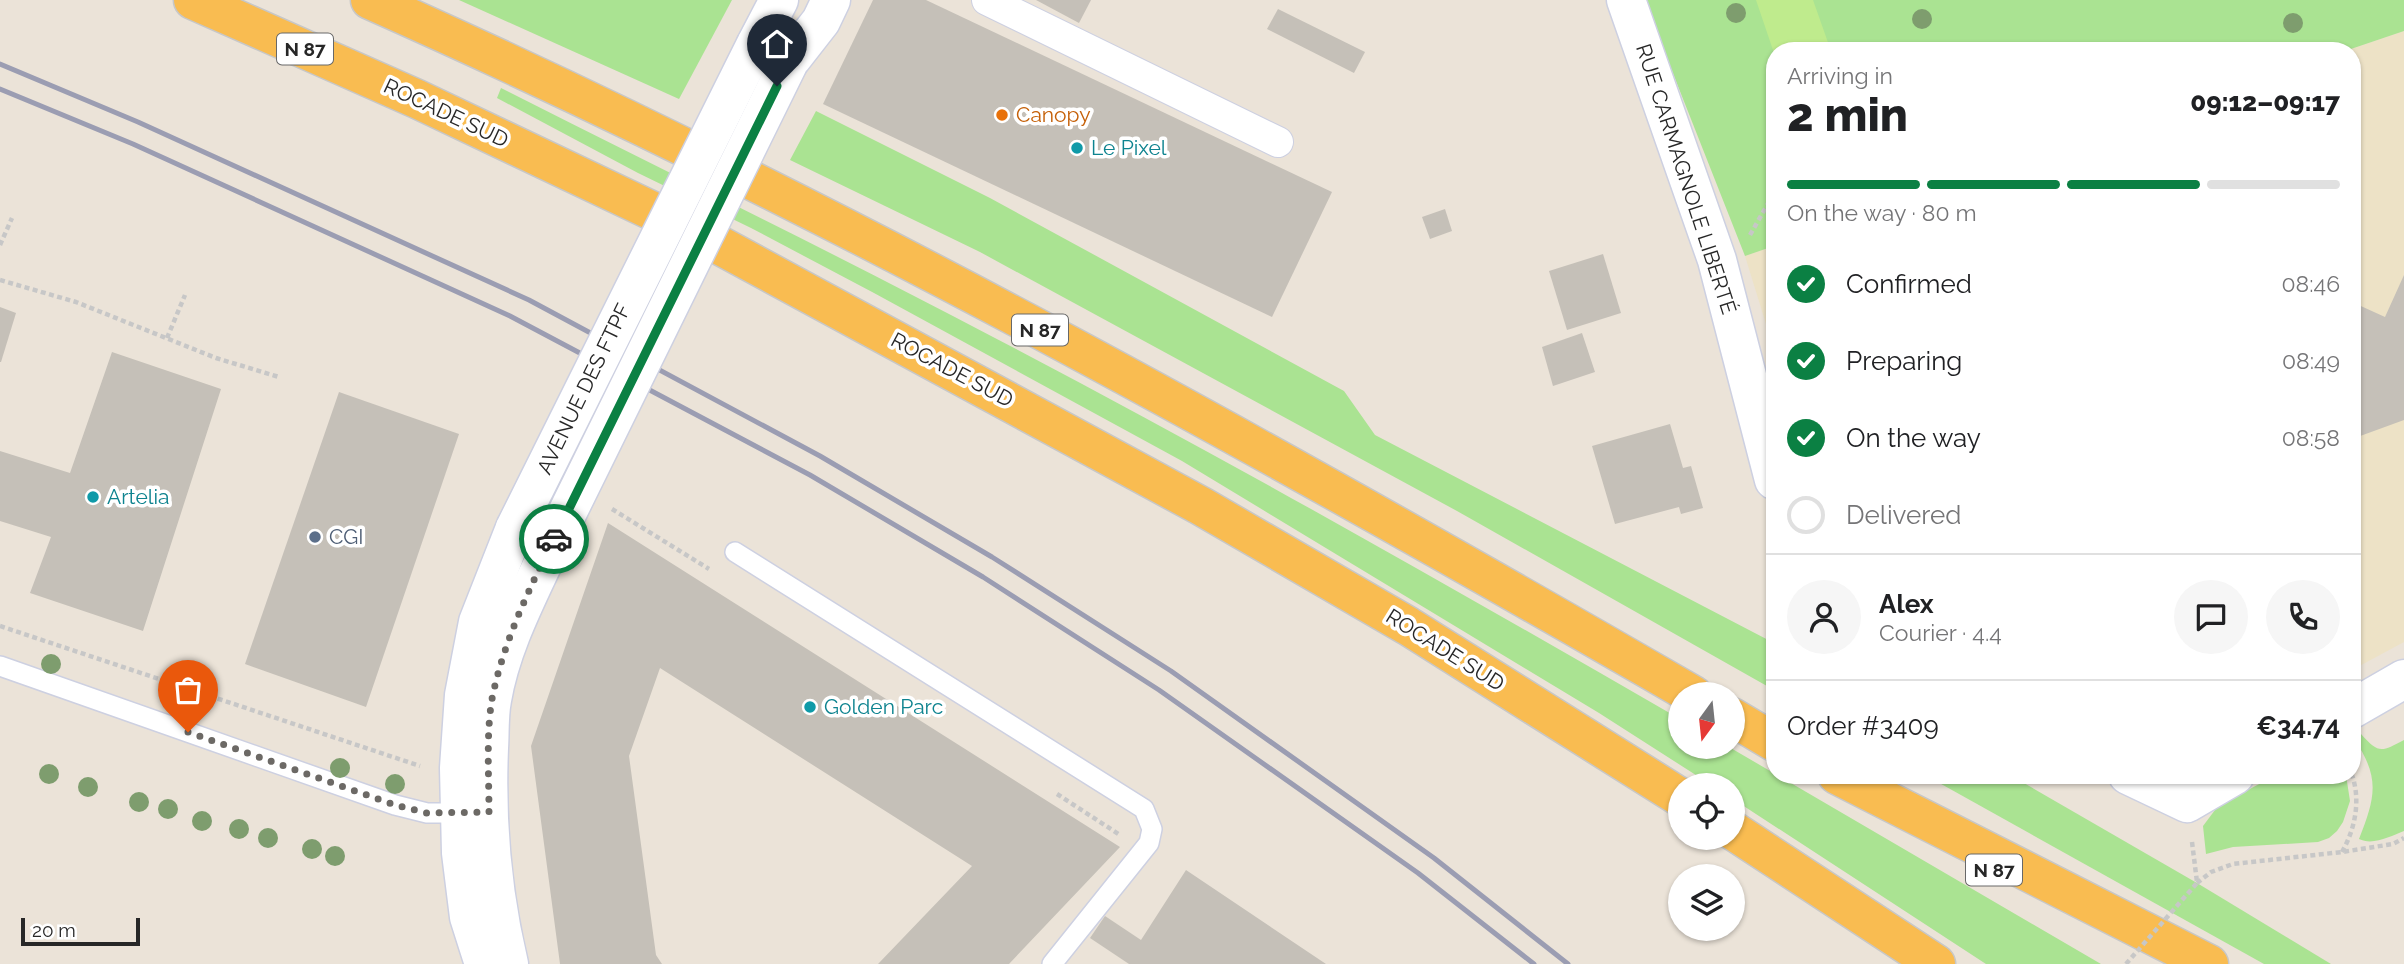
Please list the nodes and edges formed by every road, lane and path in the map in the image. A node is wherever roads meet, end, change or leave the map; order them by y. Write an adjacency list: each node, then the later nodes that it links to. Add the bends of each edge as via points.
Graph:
1 (193, 0): 31 (highway, ROCADE SUD / N 87, via 417,99 682,225 950,368 1408,626)
2 (370, 0): 21 (highway, N 87, via 712,160 979,297 1433,545)
3 (779, 0): 32 (street, AVENUE DES FTPF, bridge, via 515,528 478,622 464,695 459,768)
4 (831, 0): 32 (street, AVENUE DES FTPF, bridge, via 789,62 511,633 492,700 488,769)
5 (987, 0): 7 (street)
6 (1626, 0): 14 (street, RUE CARMAGNOLE LIBERTÉ, via 1717,260)
7 (1278, 142)
8 (12, 218): 9 (path)
9 (0, 245)
10 (0, 280): 12 (path, via 76,302)
11 (185, 295): 12 (path)
12 (167, 338): 13 (path)
13 (279, 377)
14 (1766, 449)
15 (606, 505): 16 (path)
16 (675, 547)
17 (735, 552): 41 (lane, via 1143,809 1152,828 1149,843)
18 (0, 626): 25 (path)
19 (0, 666): 32 (lane, via 395,805 427,813)
20 (2404, 679): 22 (street)
21 (1670, 682)
22 (2361, 704)
23 (1745, 724): 24 (highway)
24 (1766, 736)
25 (431, 770)
26 (1850, 784): 45 (highway, N 87)
27 (1853, 784): 46 (highway)
28 (2147, 784): 29 (street, via 2187,803)
29 (2220, 784)
30 (2355, 784): 36 (path, via 2356,810)
31 (1668, 789)
32 (474, 813): 37 (street, AVENUE DES FTPF, via 461,853); 40 (street, AVENUE DES FTPF)
33 (2404, 838): 36 (path)
34 (1745, 839): 43 (highway)
35 (1745, 841): 42 (highway)
36 (2342, 852): 44 (path, bridge, via 2233,864 2211,872)
37 (469, 917): 38 (street); 39 (street, AVENUE DES FTPF)
38 (478, 964)
39 (484, 964)
40 (509, 964)
41 (1052, 964)
42 (1913, 964)
43 (1936, 964)
44 (2126, 964)
45 (2155, 964)
46 (2209, 964)

